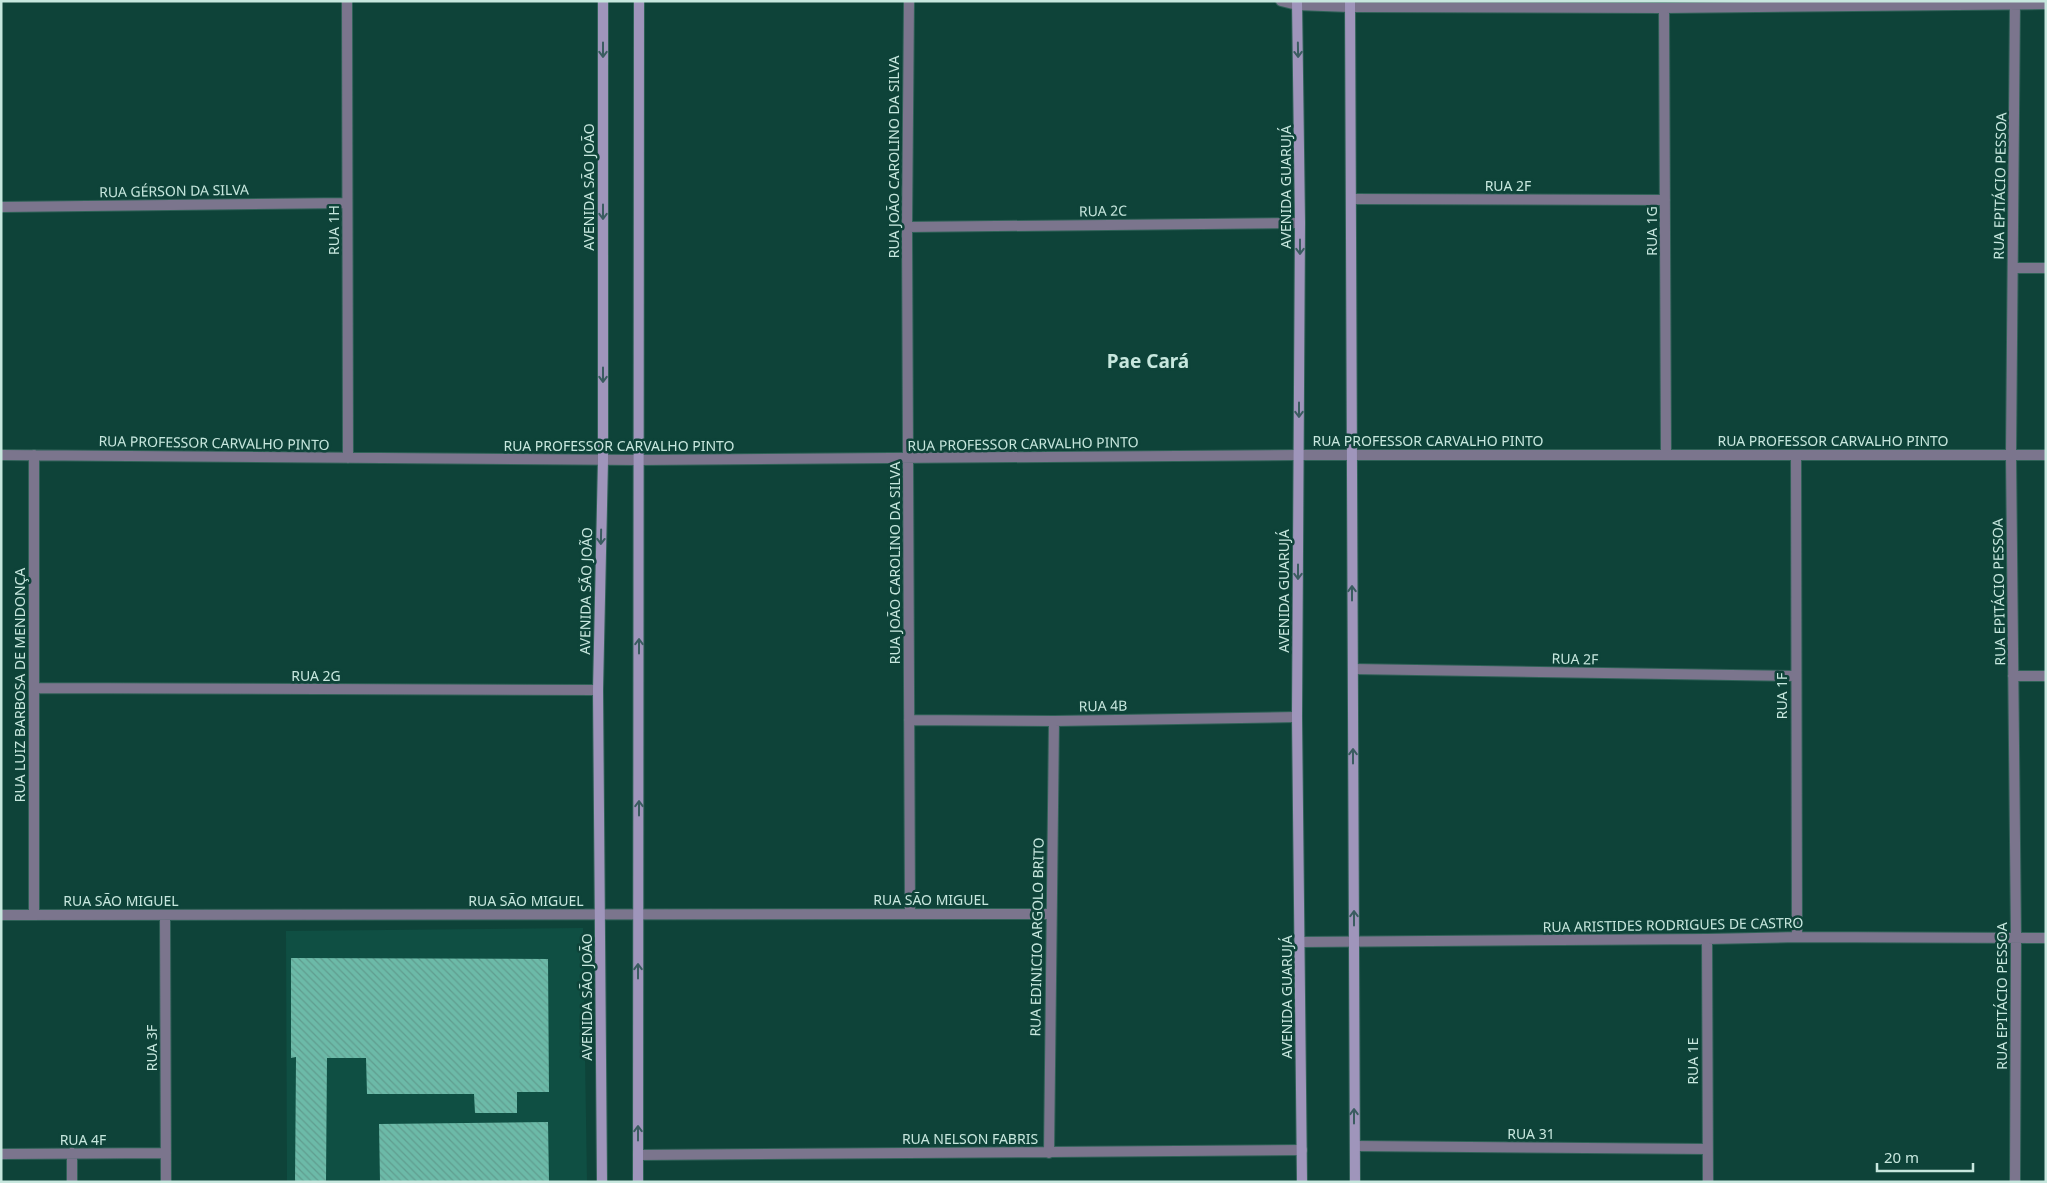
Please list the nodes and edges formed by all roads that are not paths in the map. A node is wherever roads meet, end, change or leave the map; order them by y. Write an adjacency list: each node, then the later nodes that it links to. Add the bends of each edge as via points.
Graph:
1 (347, 1): 13 (street, RUA 1H)
2 (603, 1): 29 (street, AVENIDA SÃO JOÃO, one-way to 29)
3 (639, 1): 30 (street)
4 (909, 1): 16 (street, RUA JOÃO CAROLINO DA SILVA)
5 (1281, 1): 6 (street)
6 (1297, 3): 8 (street); 15 (street, AVENIDA GUARUJÁ, one-way to 15)
7 (2015, 3): 9 (street); 10 (street); 17 (street, RUA EPITÁCIO PESSOA)
8 (1350, 4): 10 (street); 11 (street)
9 (2046, 4)
10 (1664, 8): 12 (street, RUA 1G)
11 (1351, 199): 12 (street, RUA 2F); 22 (street)
12 (1666, 200): 23 (street, RUA 1G)
13 (348, 203): 14 (street, RUA GÉRSON DA SILVA); 27 (street, RUA 1H)
14 (1, 207)
15 (1300, 223): 16 (street, RUA 2C); 21 (street, AVENIDA GUARUJÁ, one-way to 21)
16 (907, 227): 28 (street, RUA JOÃO CAROLINO DA SILVA)
17 (2013, 268): 18 (street); 25 (street, RUA EPITÁCIO PESSOA)
18 (2046, 268)
19 (1, 455): 20 (street, RUA PROFESSOR CARVALHO PINTO)
20 (34, 455): 27 (street, RUA PROFESSOR CARVALHO PINTO); 35 (street, RUA LUIZ BARBOSA DE MENDONÇA)
21 (1298, 455): 22 (street, RUA PROFESSOR CARVALHO PINTO); 28 (street, RUA PROFESSOR CARVALHO PINTO); 37 (street, AVENIDA GUARUJÁ, one-way to 37)
22 (1352, 455): 23 (street, RUA PROFESSOR CARVALHO PINTO); 31 (street, one-way to 22)
23 (1666, 455): 24 (street, RUA PROFESSOR CARVALHO PINTO)
24 (1796, 455): 25 (street, RUA PROFESSOR CARVALHO PINTO); 32 (street, RUA 1F)
25 (2011, 455): 26 (street, RUA PROFESSOR CARVALHO PINTO); 33 (street, RUA EPITÁCIO PESSOA)
26 (2046, 455)
27 (348, 458): 29 (street, RUA PROFESSOR CARVALHO PINTO)
28 (908, 459): 30 (street, RUA PROFESSOR CARVALHO PINTO); 38 (street, RUA JOÃO CAROLINO DA SILVA)
29 (603, 460): 30 (street, RUA PROFESSOR CARVALHO PINTO); 36 (street, AVENIDA SÃO JOÃO, one-way to 36)
30 (639, 460): 41 (street, one-way to 30)
31 (1352, 669): 32 (street, RUA 2F); 52 (street, one-way to 31)
32 (1796, 676): 47 (street, RUA 1F)
33 (2013, 676): 34 (street); 48 (street, RUA EPITÁCIO PESSOA)
34 (2046, 676)
35 (34, 688): 36 (street, RUA 2G); 45 (street, RUA LUIZ BARBOSA DE MENDONÇA)
36 (598, 690): 40 (street, AVENIDA SÃO JOÃO)
37 (1297, 717): 39 (street, RUA 4B); 51 (street, AVENIDA GUARUJÁ)
38 (909, 720): 39 (street, RUA 4B); 42 (street, RUA JOÃO CAROLINO DA SILVA)
39 (1054, 721): 43 (street, RUA EDINICIO ARGOLO BRITO)
40 (600, 914): 41 (street, RUA SÃO MIGUEL); 46 (street, RUA SÃO MIGUEL); 63 (street, AVENIDA SÃO JOÃO)
41 (638, 914): 42 (street, RUA SÃO MIGUEL); 60 (street, one-way to 41)
42 (910, 914): 43 (street, RUA SÃO MIGUEL)
43 (1050, 914): 57 (street, RUA EDINICIO ARGOLO BRITO)
44 (1, 915): 45 (street, RUA SÃO MIGUEL)
45 (34, 915): 46 (street, RUA SÃO MIGUEL)
46 (165, 915): 56 (street, RUA 3F)
47 (1797, 937): 48 (street, RUA ARISTIDES RODRIGUES DE CASTRO); 50 (street, RUA ARISTIDES RODRIGUES DE CASTRO)
48 (2016, 938): 49 (street, RUA ARISTIDES RODRIGUES DE CASTRO); 68 (street, RUA EPITÁCIO PESSOA)
49 (2046, 938)
50 (1707, 939): 52 (street, RUA ARISTIDES RODRIGUES DE CASTRO); 54 (street, RUA 1E)
51 (1301, 942): 52 (street, RUA ARISTIDES RODRIGUES DE CASTRO); 55 (street, AVENIDA GUARUJÁ)
52 (1354, 942): 53 (street, one-way to 52)
53 (1354, 1146): 54 (street, RUA 31); 66 (street)
54 (1707, 1149): 67 (street, RUA 1E)
55 (1302, 1150): 57 (street, RUA NELSON FABRIS); 65 (street, AVENIDA GUARUJÁ)
56 (166, 1153): 59 (street, RUA 4F); 62 (street, RUA 3F)
57 (1049, 1153): 60 (street, RUA NELSON FABRIS)
58 (1, 1154): 59 (street, RUA 4F)
59 (72, 1154): 61 (street)
60 (638, 1155): 64 (street)
61 (72, 1182)
62 (166, 1182)
63 (602, 1182)
64 (638, 1182)
65 (1302, 1182)
66 (1355, 1182)
67 (1708, 1182)
68 (2015, 1182)

